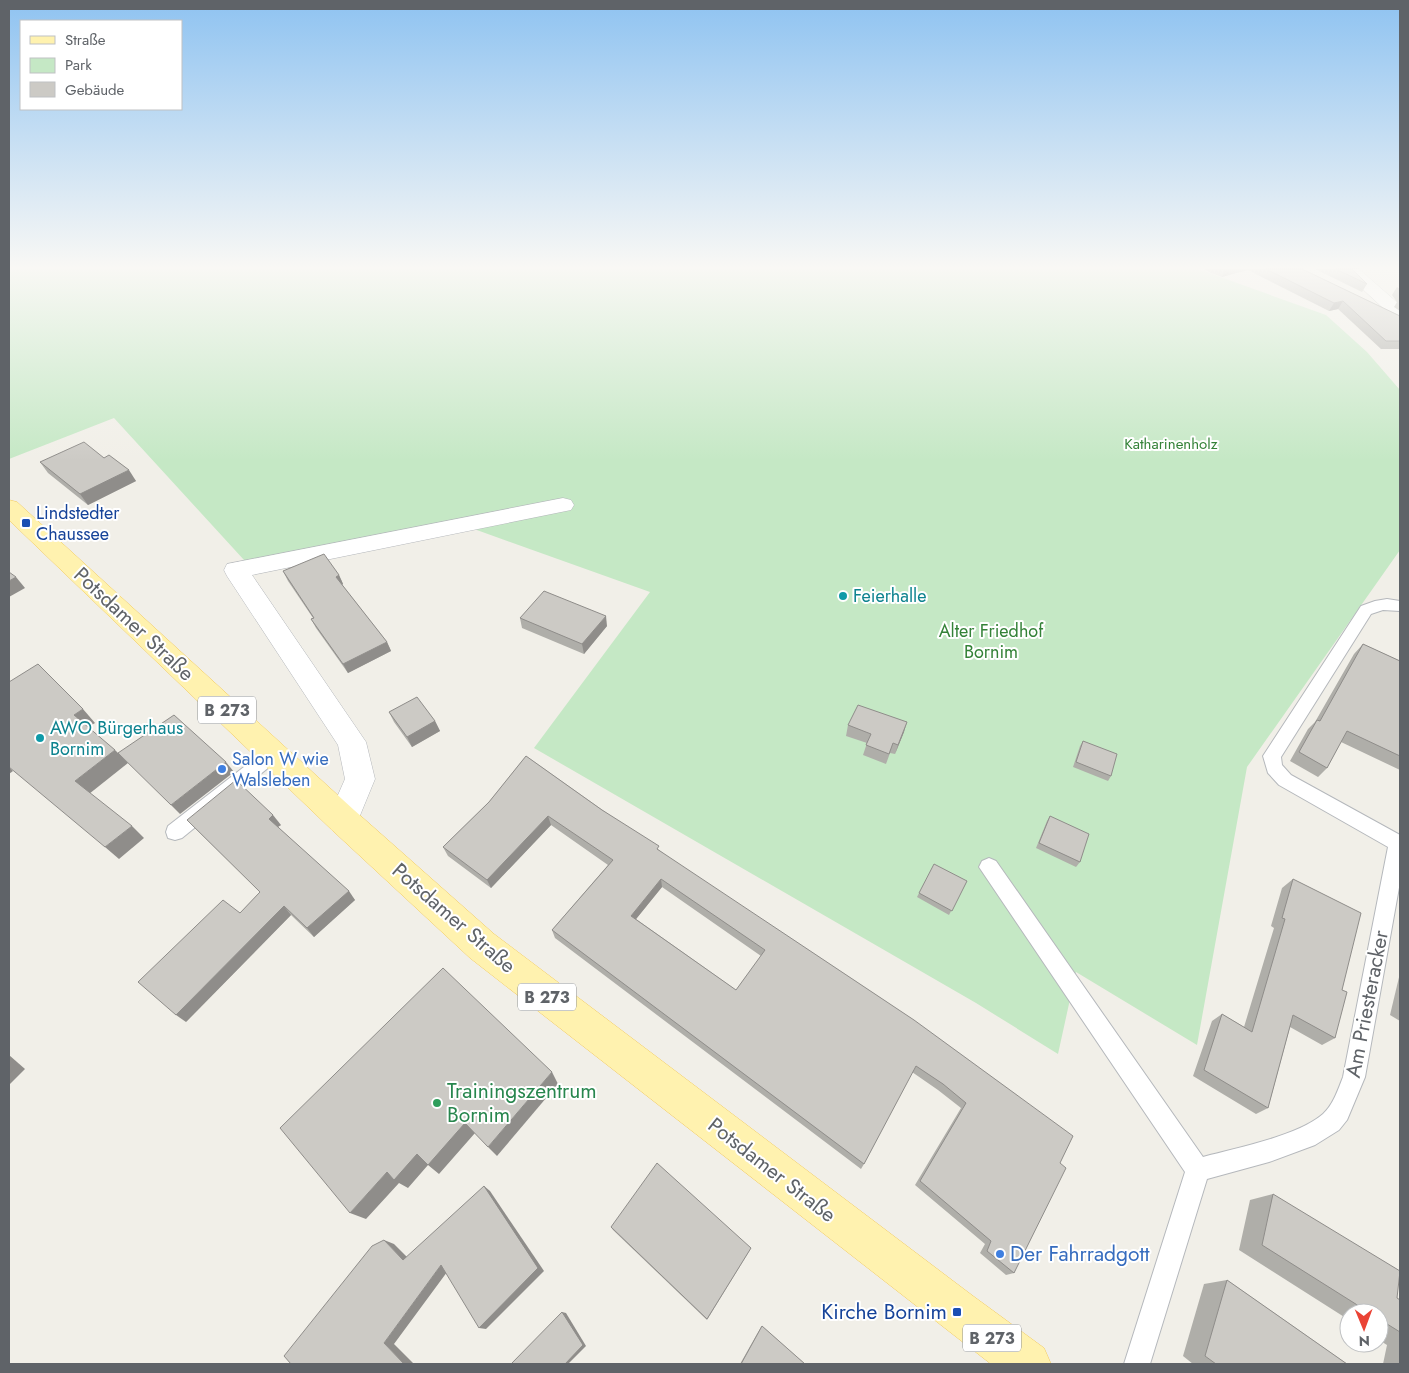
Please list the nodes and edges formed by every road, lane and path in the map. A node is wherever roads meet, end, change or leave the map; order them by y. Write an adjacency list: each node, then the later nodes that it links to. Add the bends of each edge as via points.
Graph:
1 (563, 505): 5 (street, via 236,570 352,742 360,779)
2 (9, 507): 4 (main road, Potsdamer Straße / B 273)
3 (1400, 606): 8 (lane, Am Priesteracker, via 1375,605 1366,610 1272,756 1274,768 1285,780 1398,843 1354,1077 1331,1122 1309,1137)
4 (273, 754): 5 (main road, Potsdamer Straße / B 273); 6 (lane)
5 (343, 820): 9 (main road, Potsdamer Straße / B 273, via 482,946)
6 (175, 832)
7 (989, 868): 8 (lane)
8 (1198, 1170): 10 (lane)
9 (1028, 1364)
10 (1137, 1364)

